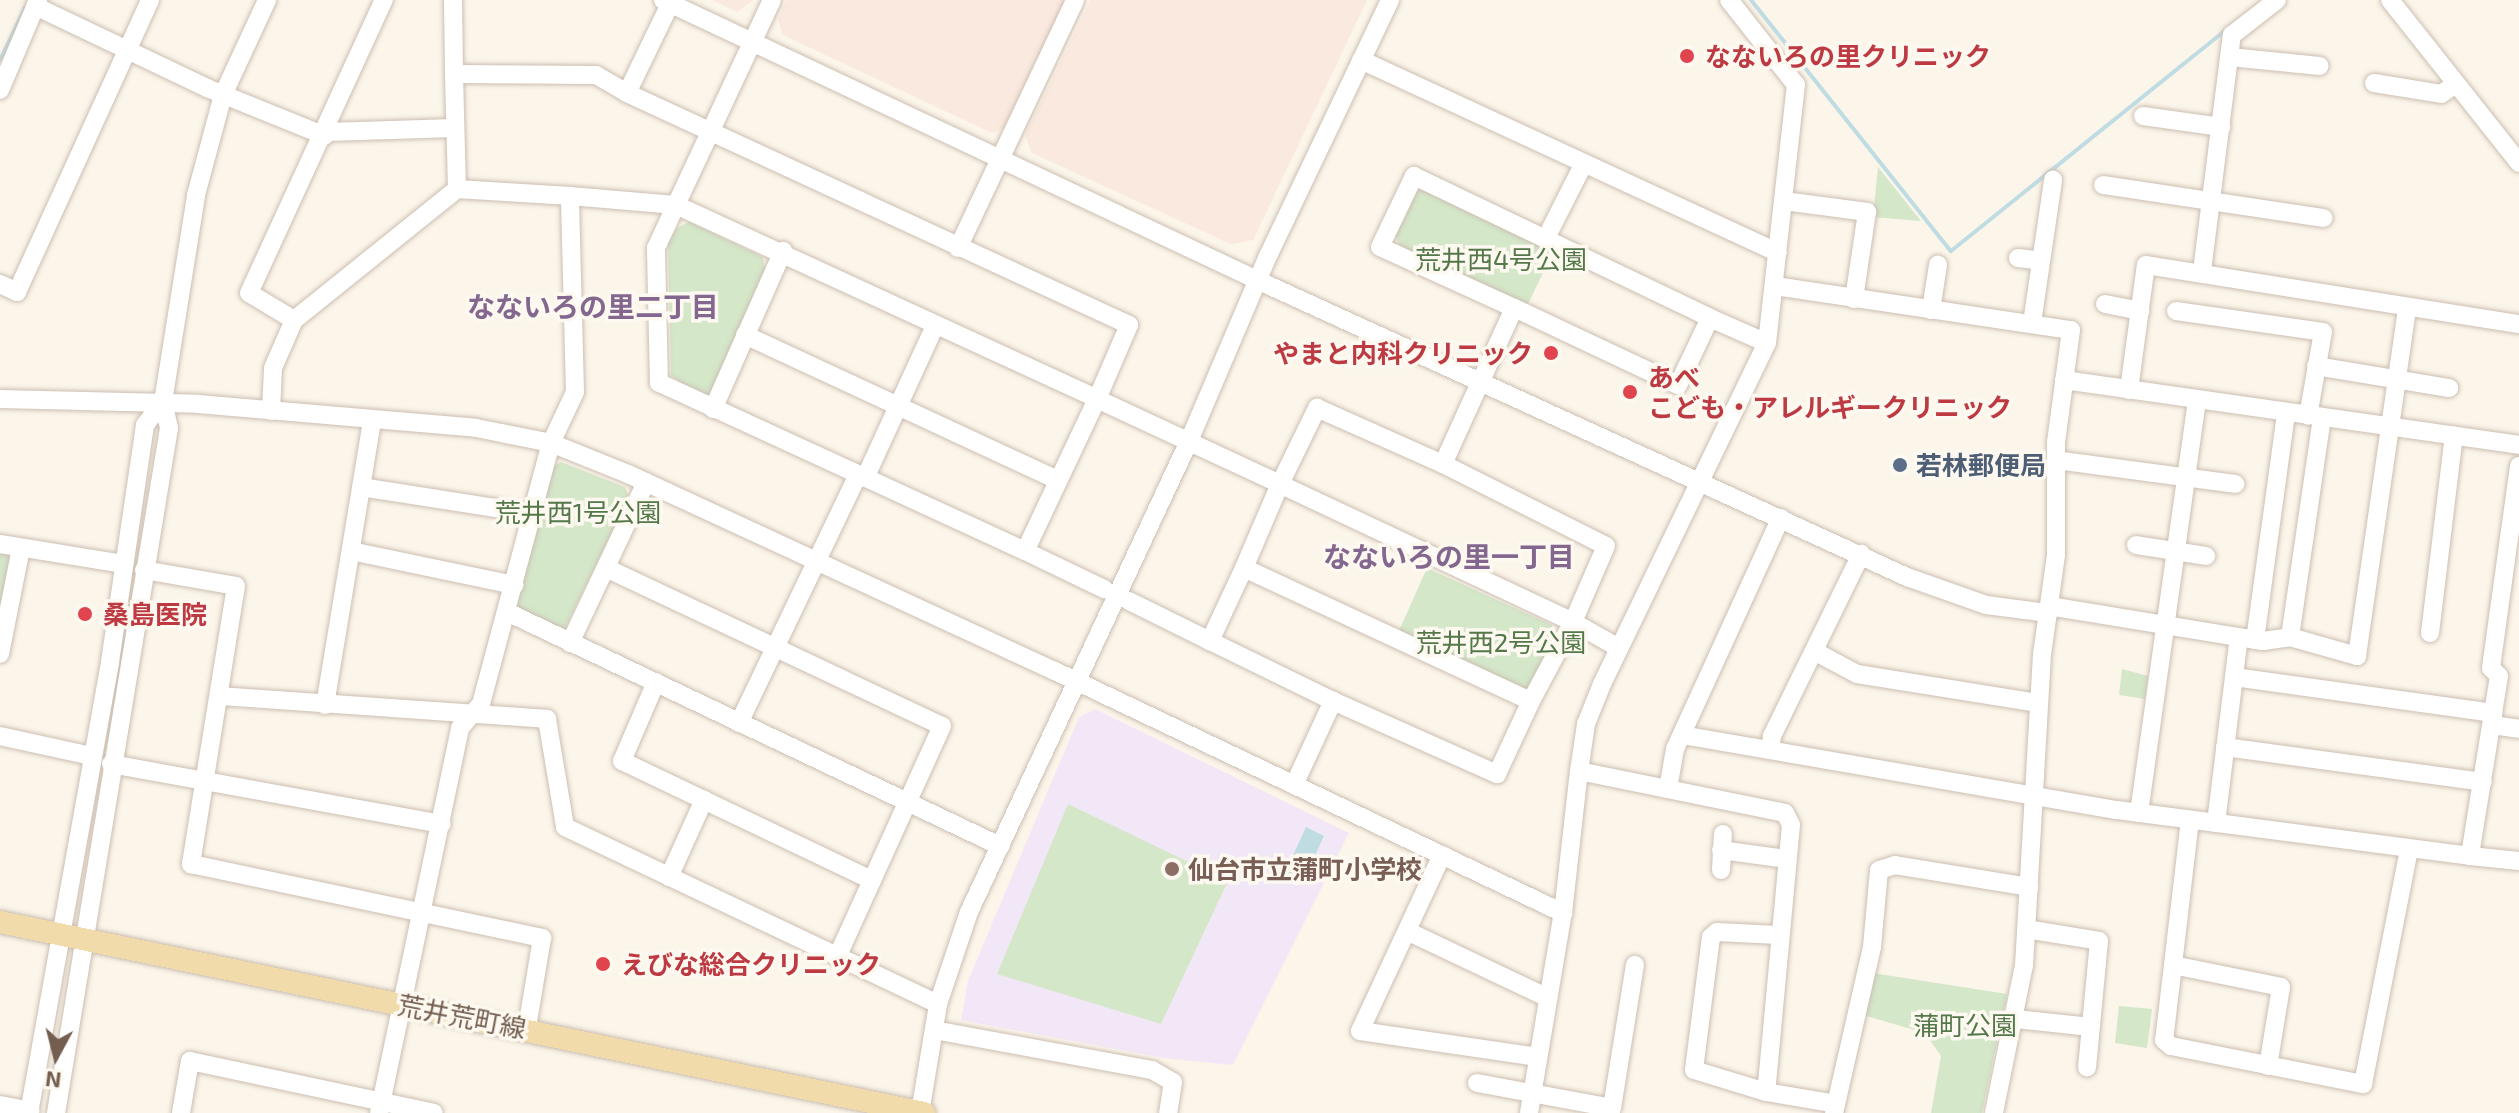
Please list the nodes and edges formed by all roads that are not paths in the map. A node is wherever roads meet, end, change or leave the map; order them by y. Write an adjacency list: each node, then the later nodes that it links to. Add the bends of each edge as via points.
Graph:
1 (150, 0): 14 (street)
2 (267, 0): 23 (street)
3 (384, 0): 28 (street)
4 (453, 0): 18 (street)
5 (772, 0): 13 (street)
6 (1075, 0): 29 (street)
7 (1390, 0): 16 (street)
8 (1729, 0): 36 (street, via 1796,85)
9 (2277, 0): 15 (street, via 2232,35)
10 (2390, 0): 20 (street)
11 (666, 2): 13 (street); 22 (street)
12 (37, 3): 14 (street); 21 (street)
13 (753, 41): 27 (street); 29 (street)
14 (127, 48): 23 (street); 49 (street, via 17,292)
15 (2230, 57): 17 (street); 25 (street)
16 (1361, 60): 31 (street); 48 (street)
17 (2320, 66)
18 (454, 74): 22 (street, via 596,75); 26 (street)
19 (2374, 83): 20 (street)
20 (2450, 89): 30 (street)
21 (0, 90)
22 (627, 93): 27 (street)
23 (223, 95): 28 (street); 74 (street, via 196,195)
24 (2143, 116): 25 (street)
25 (2221, 127): 37 (street)
26 (455, 128): 28 (street); 34 (street)
27 (710, 132): 38 (street); 41 (street)
28 (326, 134): 59 (street, via 249,293)
29 (1000, 159): 41 (street); 48 (street)
30 (2519, 163)
31 (1583, 165): 40 (street); 43 (street)
32 (2053, 180): 45 (street)
33 (2103, 185): 37 (street)
34 (457, 189): 35 (street); 59 (street)
35 (570, 196): 38 (street); 84 (street, via 575,392)
36 (1784, 201): 43 (street); 51 (street, via 1867,212)
37 (2213, 201): 39 (street); 47 (street)
38 (676, 205): 42 (street); 76 (street, via 656,248 659,383)
39 (2324, 218)
40 (1546, 238): 53 (street, via 1414,176 1380,247); 58 (street)
41 (958, 248): 72 (street, via 1129,325)
42 (783, 251): 63 (street); 72 (street)
43 (1778, 253): 50 (street)
44 (2018, 258): 45 (street)
45 (2041, 261): 60 (street)
46 (1938, 265): 55 (street)
47 (2202, 271): 54 (street); 56 (street, via 2146,265)
48 (1257, 280): 67 (street); 83 (street)
49 (0, 284)
50 (1775, 286): 51 (street); 64 (street)
51 (1854, 299): 55 (street)
52 (2105, 304): 56 (street)
53 (1514, 308): 58 (street, via 1678,385); 67 (street)
54 (2407, 309): 61 (street); 66 (street)
55 (1931, 310): 60 (street)
56 (2140, 311): 70 (street)
57 (2176, 311): 65 (street, via 2323,332)
58 (1710, 318): 64 (street)
59 (294, 320): 77 (street, via 273,368)
60 (2032, 323): 68 (street, via 2071,330)
61 (2519, 324)
62 (932, 332): 75 (street)
63 (745, 335): 75 (street); 76 (street)
64 (1767, 343): 92 (street)
65 (2316, 366): 66 (street); 79 (street)
66 (2394, 379): 69 (street); 81 (street)
67 (1480, 380): 87 (street); 92 (street)
68 (2064, 380): 70 (street); 86 (street)
69 (2449, 388)
70 (2129, 390): 73 (street)
71 (0, 399): 74 (street)
72 (1097, 399): 83 (street); 91 (street)
73 (2197, 400): 78 (street); 90 (street)
74 (163, 402): 77 (street); 108 (street, via 145,425); 111 (street, via 169,428)
75 (899, 407): 89 (street); 91 (street)
76 (713, 409): 89 (street)
77 (271, 411): 80 (street)
78 (2286, 413): 79 (street); 121 (street)
79 (2315, 417): 81 (street); 120 (street)
80 (372, 421): 84 (street, via 476,428); 96 (street)
81 (2392, 426): 82 (street); 120 (street, via 2357,656)
82 (2454, 435): 85 (street); 119 (street)
83 (1189, 441): 94 (street); 130 (street)
84 (551, 443): 93 (street); 97 (street)
85 (2519, 445)
86 (2056, 460): 90 (street); 115 (street, via 2056,555)
87 (1443, 464): 94 (street, via 1317,408); 117 (street, via 1606,546)
88 (2519, 466): 137 (street, via 2491,668 2499,676)
89 (861, 476): 103 (street); 107 (street)
90 (2186, 479): 95 (street); 104 (street)
91 (1058, 480): 103 (street)
92 (1696, 481): 98 (street); 125 (street)
93 (646, 482): 107 (street); 109 (street)
94 (1280, 484): 110 (street); 117 (street)
95 (2235, 484)
96 (361, 487): 97 (street); 102 (street)
97 (533, 514): 112 (street)
98 (1781, 518): 105 (street); 140 (street)
99 (0, 544): 101 (street)
100 (2136, 545): 104 (street)
101 (21, 548): 108 (street); 127 (street)
102 (351, 551): 112 (street); 135 (street)
103 (1025, 551): 113 (street)
104 (2176, 552): 106 (street); 118 (street)
105 (1861, 554): 115 (street, via 1955,597); 126 (street)
106 (2206, 556)
107 (815, 560): 124 (street); 130 (street)
108 (124, 564): 144 (street)
109 (606, 568): 123 (street); 124 (street)
110 (1244, 568): 122 (street); 133 (street)
111 (144, 570): 131 (street, via 236,586); 145 (street)
112 (514, 585): 116 (street)
113 (1104, 589)
114 (1129, 601): 122 (street)
115 (2048, 610): 118 (street); 134 (street)
116 (507, 612): 123 (street); 136 (street, via 481,704)
117 (1573, 622): 125 (street); 133 (street)
118 (2166, 626): 121 (street); 154 (street)
119 (2430, 633)
120 (2290, 637): 121 (street)
121 (2247, 638): 128 (street)
122 (1210, 641): 132 (street)
123 (570, 643): 129 (street)
124 (774, 647): 138 (street); 153 (street, via 942,726)
125 (1619, 648): 146 (street, via 1586,724)
126 (1814, 651): 134 (street, via 1857,674); 143 (street)
127 (0, 654)
128 (2234, 677): 137 (street); 142 (street)
129 (656, 682): 138 (street); 152 (street, via 622,761)
130 (1078, 682): 149 (street); 158 (street)
131 (220, 696): 135 (street); 147 (street)
132 (1333, 701): 133 (street, via 1497,774); 149 (street)
133 (1531, 701)
134 (2039, 703): 151 (street)
135 (325, 705): 136 (street)
136 (471, 715): 157 (street, via 460,728); 165 (street, via 547,719 565,827)
137 (2493, 719): 139 (street); 148 (street)
138 (739, 723): 153 (street)
139 (2519, 729)
140 (1682, 735): 143 (street); 150 (street)
141 (0, 736): 144 (street)
142 (2225, 747): 148 (street); 156 (street)
143 (1770, 750): 151 (street)
144 (92, 756): 173 (street)
145 (111, 764): 147 (street); 175 (street)
146 (1579, 771): 150 (street); 169 (street)
147 (205, 779): 157 (street); 168 (street, via 191,864)
148 (2483, 782): 161 (street)
149 (1294, 785): 160 (street)
150 (1668, 789): 162 (street, via 1785,813 1791,825)
151 (2033, 797): 154 (street); 167 (street)
152 (704, 800): 165 (street); 166 (street)
153 (904, 800): 158 (street); 166 (street)
154 (2139, 813): 155 (street)
155 (2190, 820): 156 (street); 178 (street)
156 (2216, 823): 159 (street)
157 (442, 824): 168 (street)
158 (1000, 846): 181 (street, via 969,912)
159 (2409, 849): 161 (street); 187 (street, via 2363,1084)
160 (1442, 855): 169 (street); 172 (street)
161 (2470, 856): 163 (street)
162 (1787, 859): 164 (street, via 1722,842); 174 (street)
163 (2519, 861)
164 (1721, 870)
165 (669, 877): 176 (street)
166 (872, 880): 176 (street)
167 (2029, 887): 171 (street); 194 (street, via 1895,865 1879,870 1872,947)
168 (421, 913): 180 (street); 184 (street, via 542,938)
169 (1563, 913): 179 (street)
170 (0, 922): 173 (main road, 荒井荒町線)
171 (2026, 929): 182 (street); 183 (street, via 2099,941)
172 (1407, 931): 179 (street); 186 (street, via 1360,1031)
173 (62, 933): 175 (main road, 荒井荒町線); 195 (street)
174 (1778, 935): 190 (street); 190 (street, via 1717,932 1711,937 1694,1070)
175 (85, 938): 180 (main road, 荒井荒町線); 196 (street)
176 (837, 957): 181 (street)
177 (1635, 965): 192 (street, via 1612,1108)
178 (2173, 965): 187 (street, via 2164,1040 2171,1046); 187 (street, via 2281,987)
179 (1548, 998): 186 (street)
180 (401, 1004): 184 (main road, 荒井荒町線); 193 (street)
181 (938, 1004): 185 (street)
182 (2016, 1019): 183 (street); 201 (street)
183 (2091, 1027): 188 (street)
184 (527, 1028): 199 (main road, 荒井荒町線)
185 (934, 1030): 199 (street); 200 (street, via 1152,1070 1173,1082)
186 (1538, 1057): 192 (street)
187 (2268, 1066)
188 (2087, 1067)
189 (1477, 1083): 192 (street)
190 (1766, 1092): 194 (street)
191 (0, 1105): 195 (street)
192 (1530, 1105)
193 (380, 1108): 197 (street, via 190,1061); 198 (street)
194 (1835, 1109)
195 (29, 1112)
196 (56, 1113)
197 (181, 1113)
198 (434, 1113)
199 (921, 1113)
200 (1168, 1113)
201 (1994, 1113)

